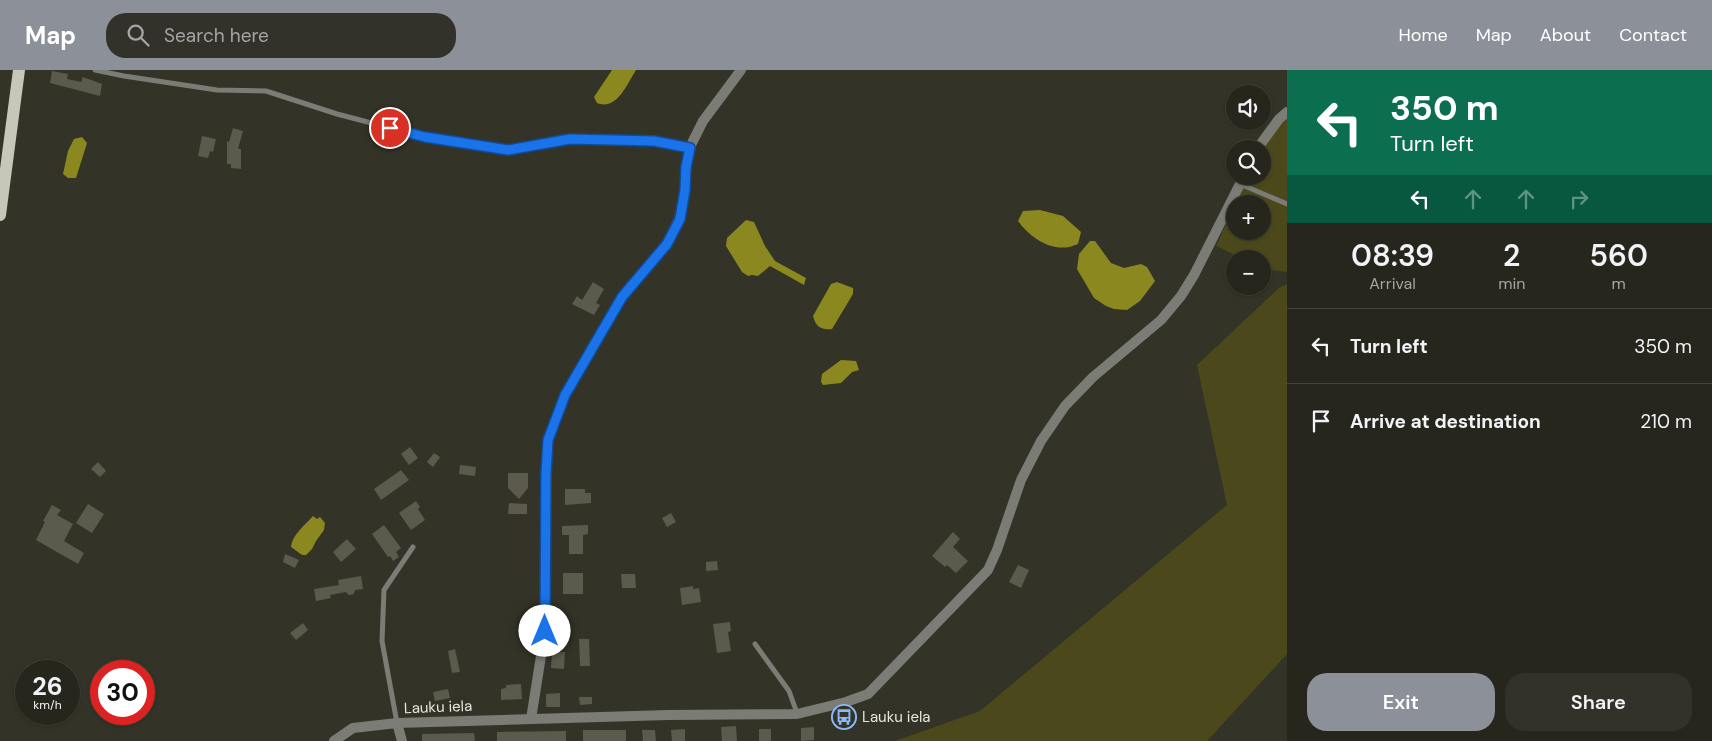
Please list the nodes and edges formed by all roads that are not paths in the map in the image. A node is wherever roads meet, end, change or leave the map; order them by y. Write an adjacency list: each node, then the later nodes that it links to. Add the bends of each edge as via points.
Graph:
1 (19, 70): 10 (main road)
2 (95, 70): 6 (lane, via 217,90 266,91 425,137 508,150 570,139 654,141)
3 (741, 70): 6 (street, via 703,121)
4 (1287, 112): 5 (street)
5 (1264, 140)
6 (690, 148): 14 (street, via 680,219 667,244 617,305 565,395 548,440 545,631)
7 (1240, 185): 13 (street, Lauku iela, via 1181,296 1161,320 1088,382 1065,406 1041,440 1021,480 988,570 868,694)
8 (1251, 185): 9 (lane)
9 (1287, 204)
10 (0, 215)
11 (413, 547): 15 (lane, via 384,590 382,641)
12 (755, 644): 13 (lane, via 789,691)
13 (797, 714): 14 (street, Lauku iela)
14 (531, 719): 15 (street, Lauku iela)
15 (397, 723): 16 (street, Lauku iela, via 353,728); 17 (street)
16 (334, 741)
17 (402, 741)

